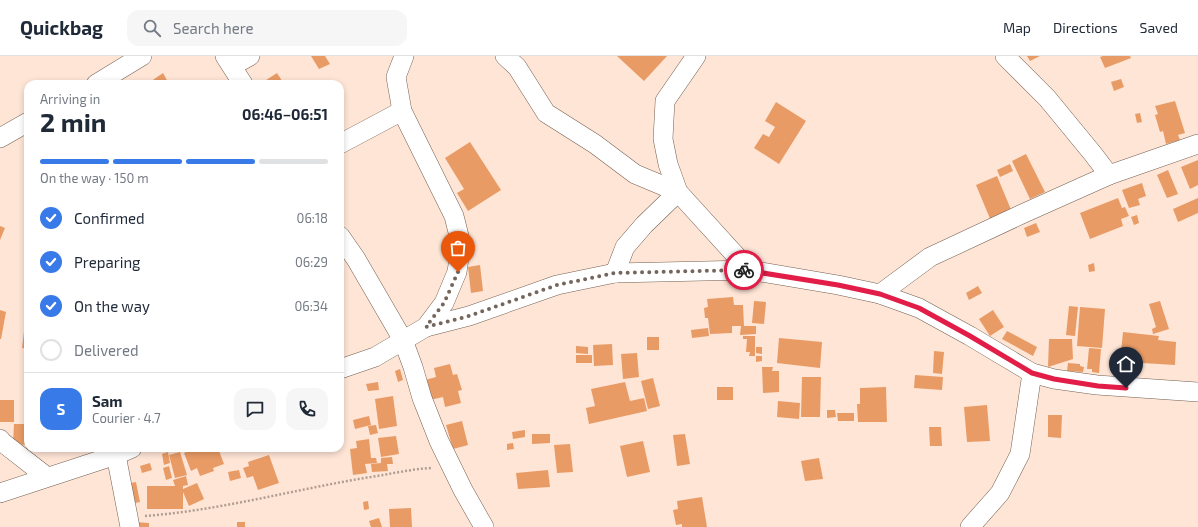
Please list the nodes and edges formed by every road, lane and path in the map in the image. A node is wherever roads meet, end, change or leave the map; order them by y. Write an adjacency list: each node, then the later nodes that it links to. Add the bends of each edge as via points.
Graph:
1 (142, 56): 8 (street)
2 (250, 56): 7 (street)
3 (404, 56): 10 (street, via 396,77)
4 (505, 56): 16 (street, via 517,68 546,113 595,144 635,174)
5 (696, 56): 16 (street, via 665,101 663,139)
6 (1005, 56): 15 (street, via 1047,98)
7 (229, 61): 9 (street)
8 (103, 80)
9 (241, 80)
10 (402, 111): 13 (street); 21 (street, via 454,216 461,244 458,272 444,303)
11 (24, 124): 12 (street)
12 (0, 138)
13 (344, 142)
14 (1198, 144): 15 (street)
15 (1109, 175): 20 (street, via 930,257)
16 (678, 192): 18 (street); 19 (street, via 644,225 625,248)
17 (344, 242): 22 (street)
18 (749, 270): 19 (street); 20 (street)
19 (615, 273): 21 (street, via 557,285 469,316)
20 (880, 294): 24 (street, via 919,308)
21 (426, 327): 22 (street)
22 (403, 340): 23 (street, via 375,357); 28 (street, via 422,398)
23 (344, 368)
24 (1032, 373): 25 (street, via 1098,386); 33 (street, via 1020,454 1000,493)
25 (1198, 392)
26 (0, 439): 29 (street)
27 (124, 452): 29 (street); 31 (street)
28 (452, 466): 31 (path, via 334,482 265,498); 32 (street)
29 (47, 477): 30 (street)
30 (0, 493)
31 (129, 522)
32 (484, 527)
33 (970, 527)

